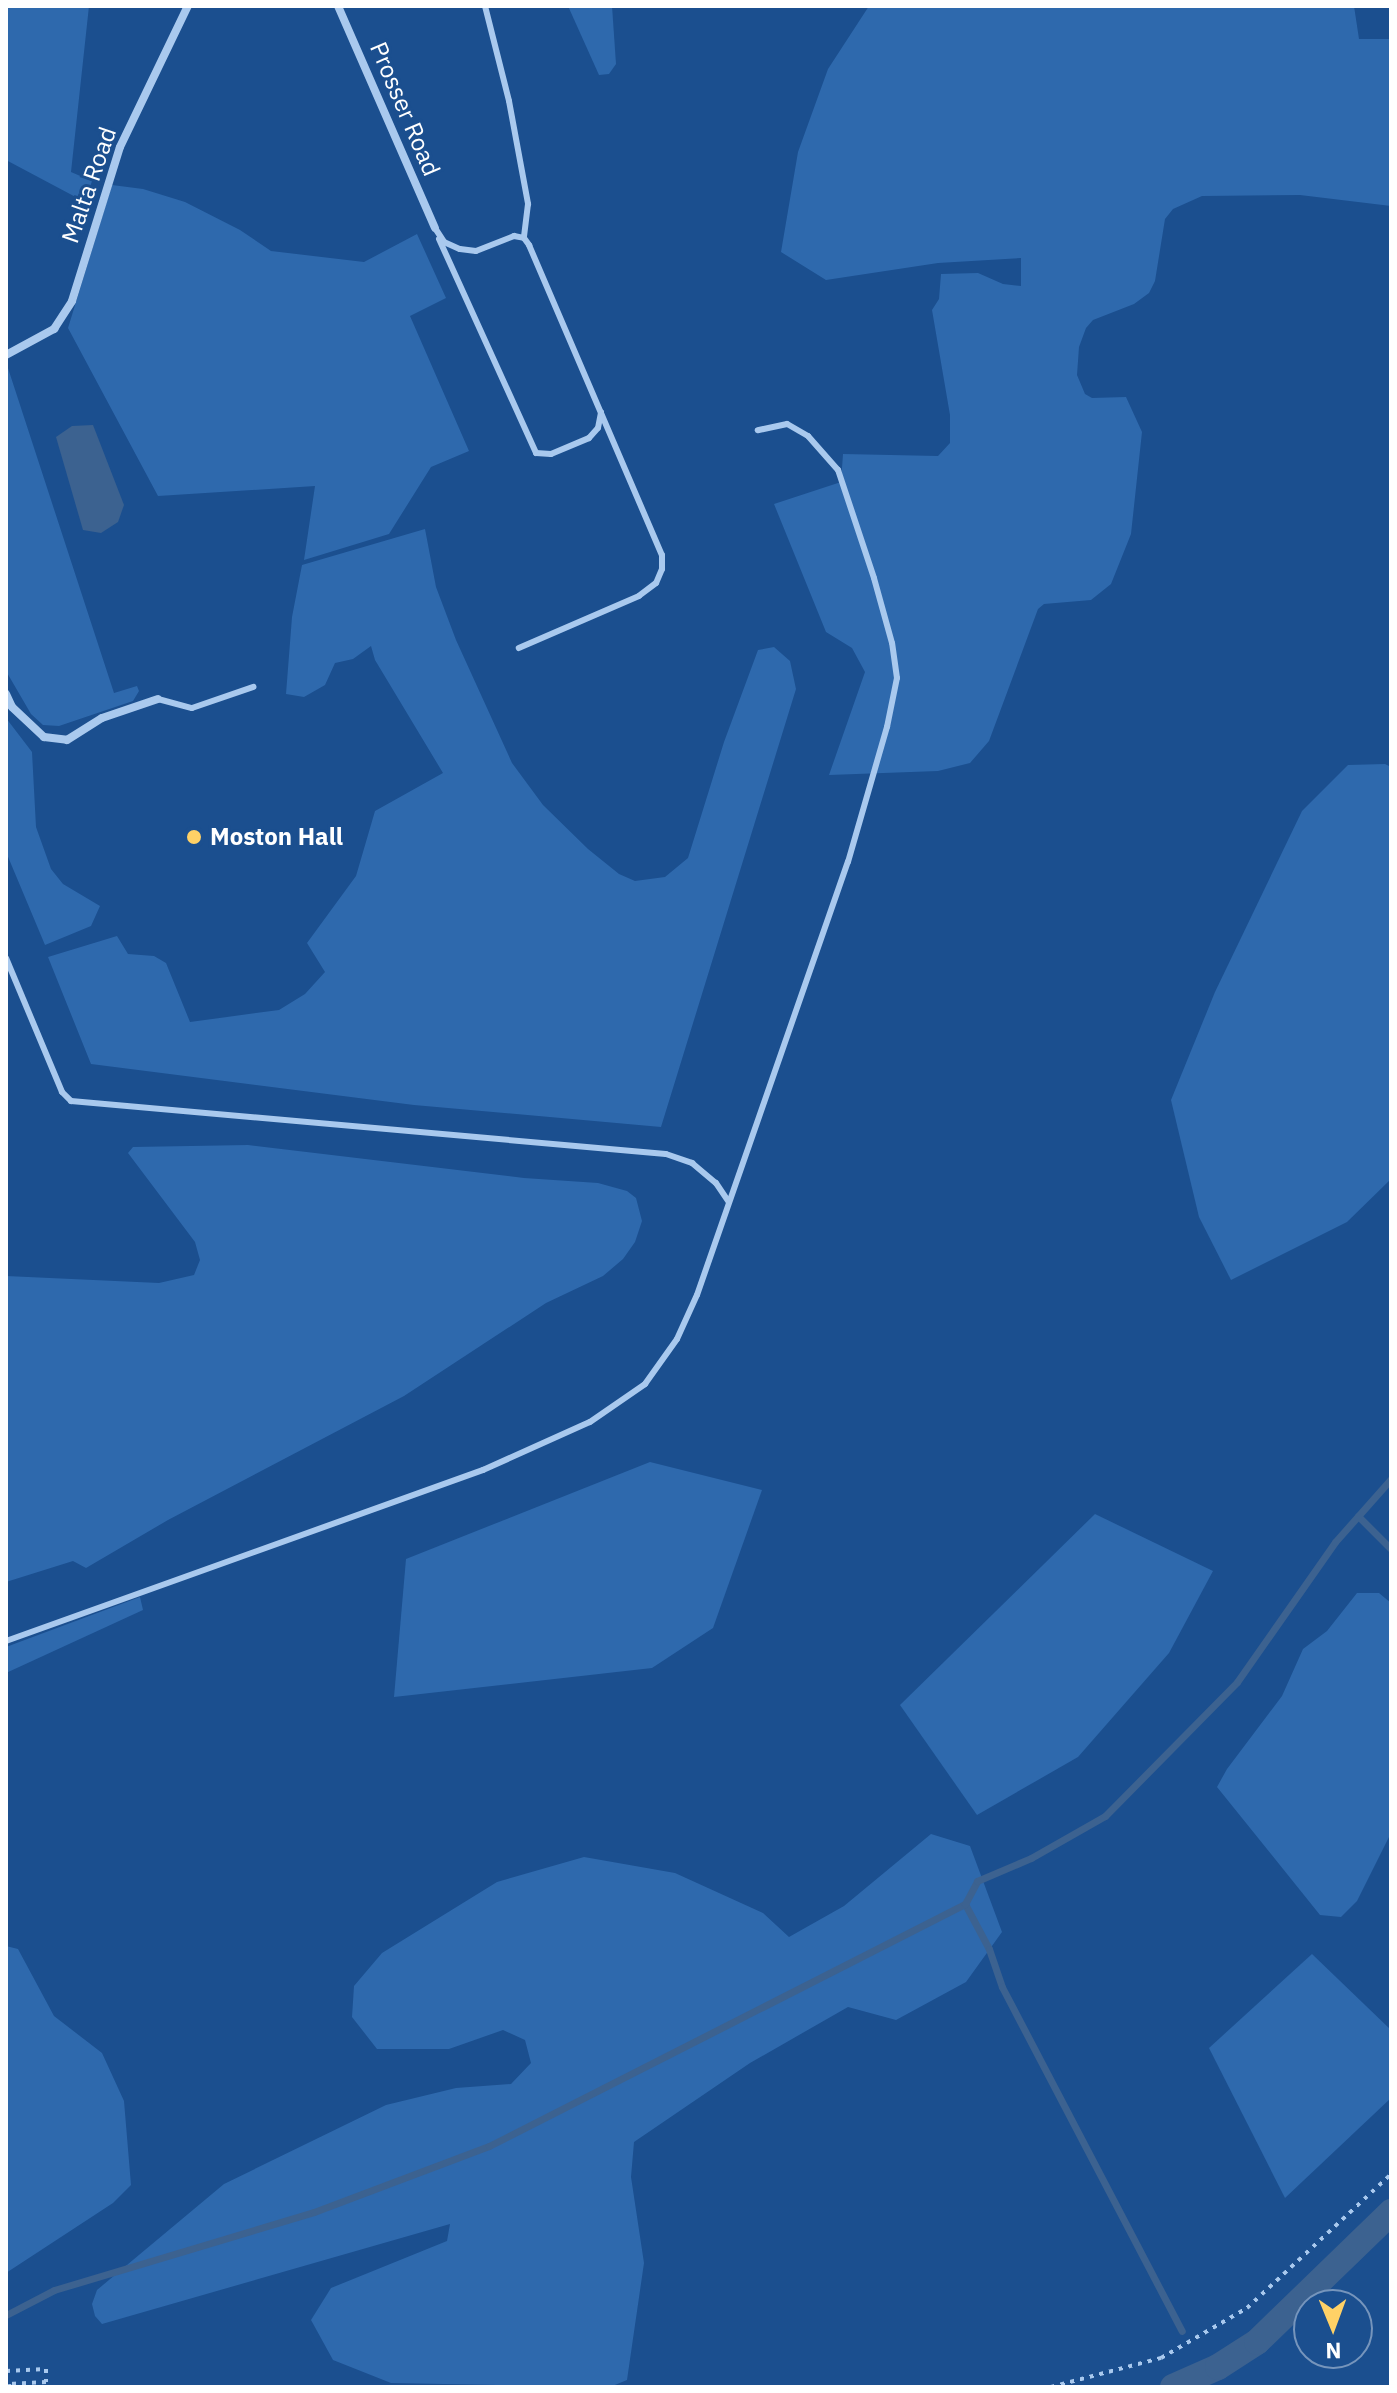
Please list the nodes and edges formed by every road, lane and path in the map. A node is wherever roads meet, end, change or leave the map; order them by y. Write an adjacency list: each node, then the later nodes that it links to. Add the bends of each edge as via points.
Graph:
1 (188, 6): 6 (street, Malta Road, via 120,147 72,301 54,329)
2 (338, 6): 4 (street, Prosser Road)
3 (485, 6): 5 (lane, via 528,204)
4 (435, 228): 5 (lane, via 444,242 476,251 514,236); 7 (lane, via 536,453 551,454 589,438)
5 (524, 238): 7 (lane)
6 (6, 355)
7 (601, 412): 9 (lane, via 662,555 662,569 656,583 639,596)
8 (758, 430): 15 (lane, via 787,424 808,436 838,470 874,578 897,678 848,862)
9 (519, 648)
10 (253, 687): 12 (lane, via 192,708)
11 (6, 694): 12 (street, via 12,707 44,737 67,740 102,718)
12 (158, 699)
13 (6, 958): 14 (lane)
14 (8, 969): 15 (lane, via 62,1092 71,1101 666,1154 692,1163)
15 (729, 1202): 16 (lane, via 677,1339 645,1384 590,1422 483,1470)
16 (6, 1641)
17 (1391, 2174): 20 (path, via 1235,2315 1161,2358)
18 (6, 2371): 19 (path, via 46,2369 46,2382)
19 (10, 2387)
20 (1051, 2387)

